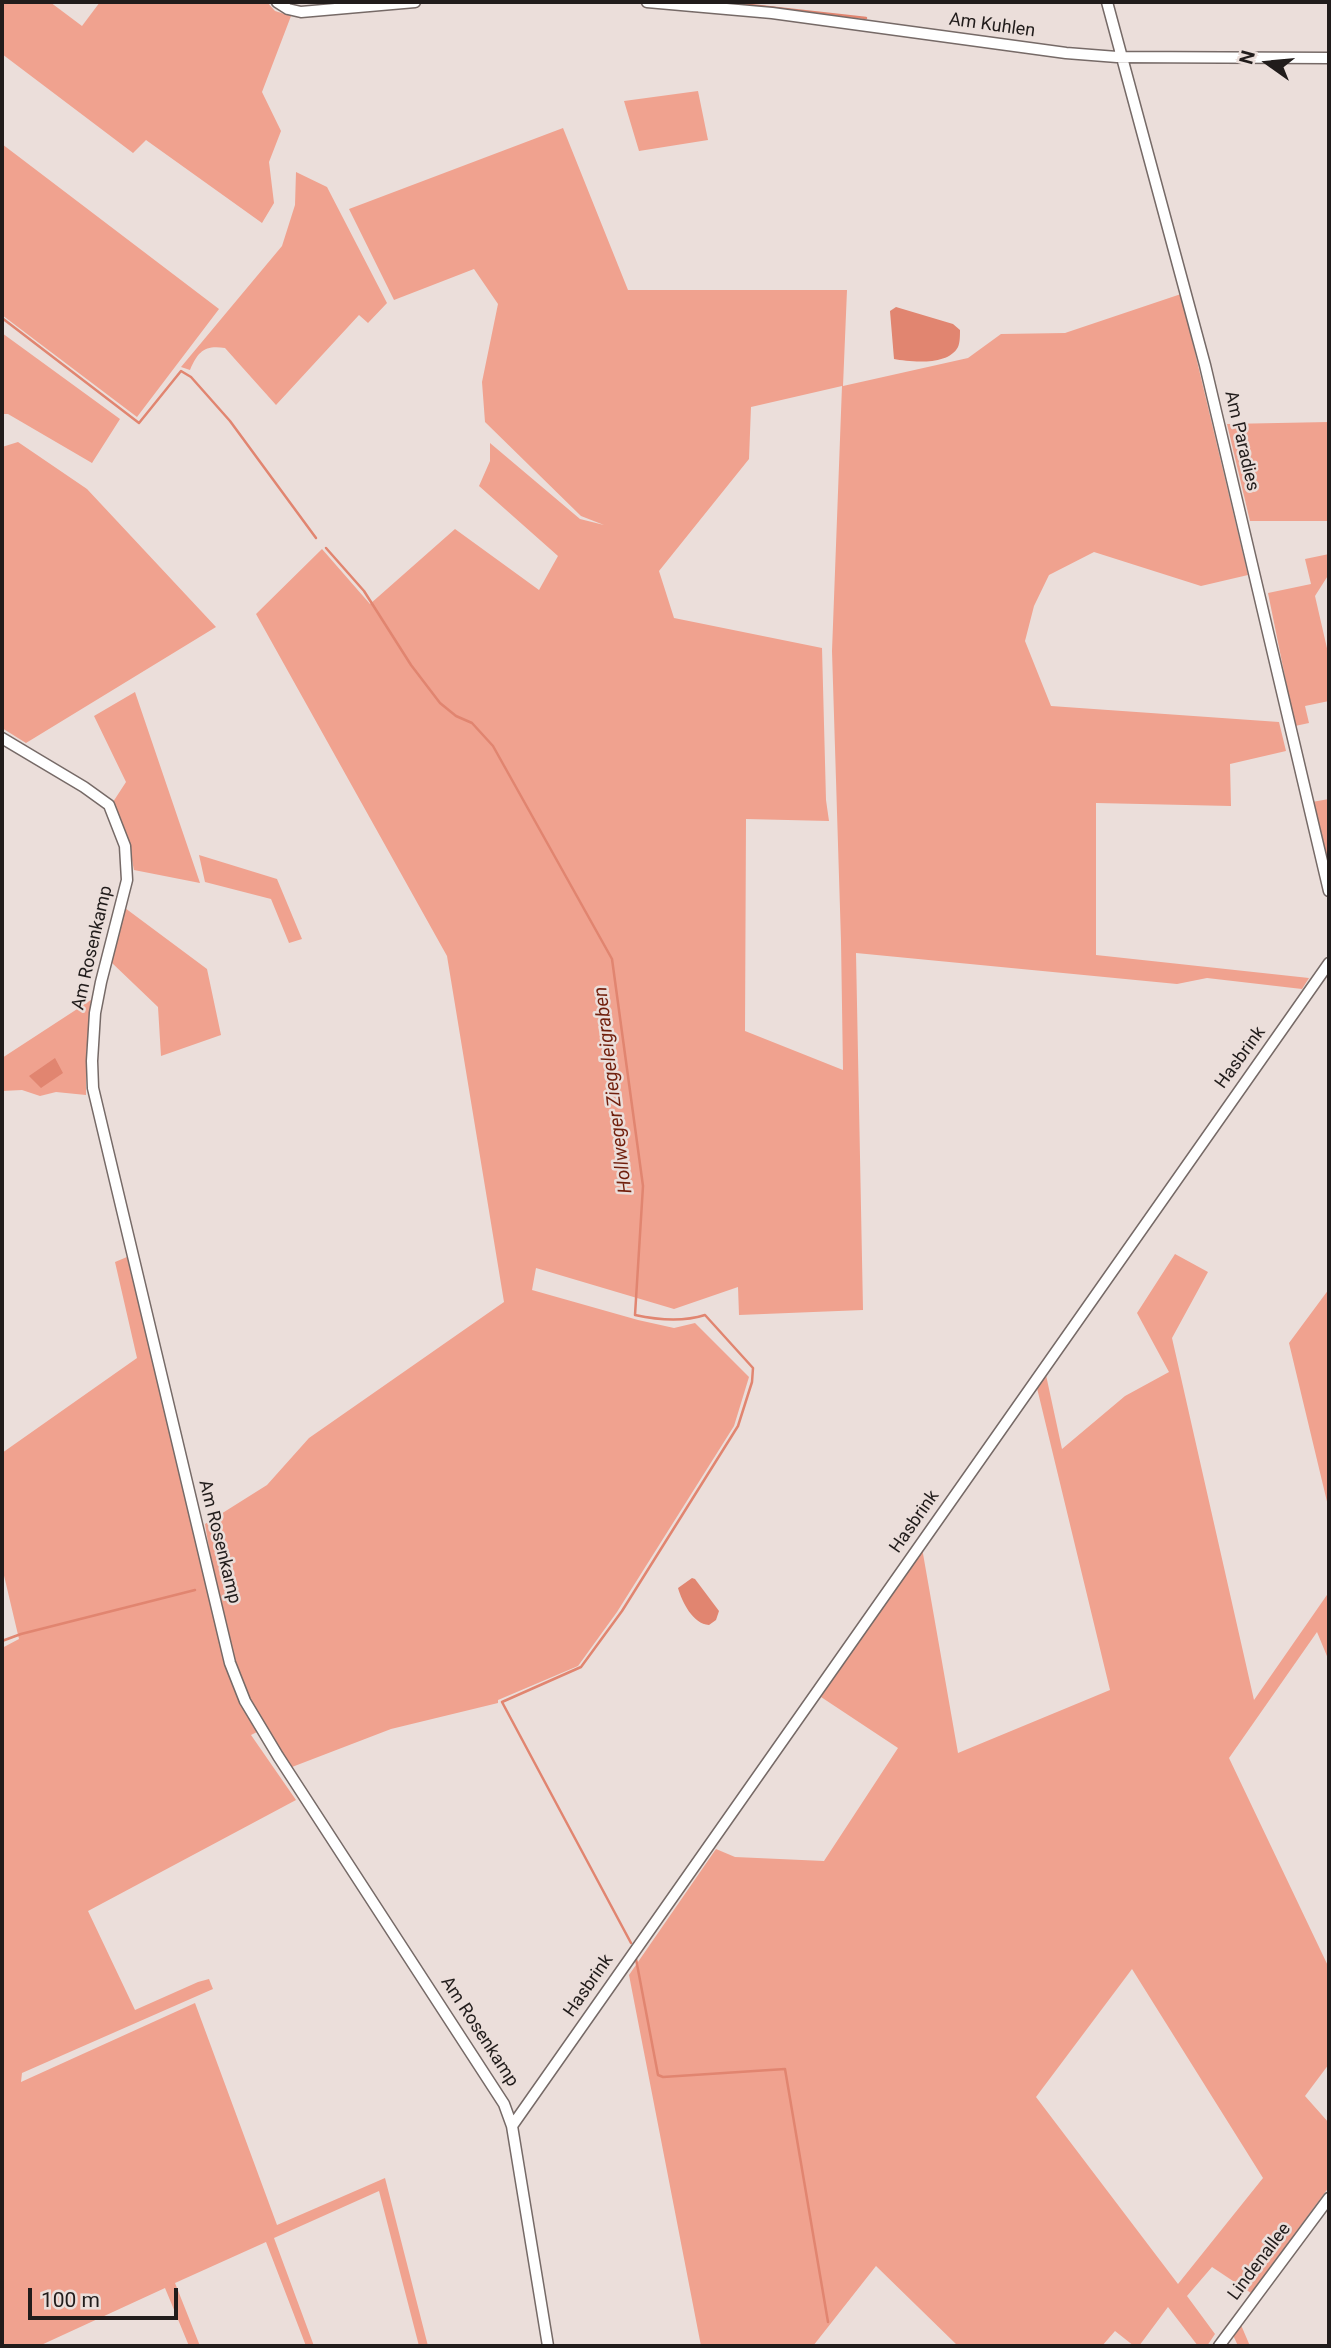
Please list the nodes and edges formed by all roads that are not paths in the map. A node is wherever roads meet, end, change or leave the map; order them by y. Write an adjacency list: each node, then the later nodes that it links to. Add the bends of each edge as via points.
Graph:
1 (276, 2): 2 (street, via 301,12)
2 (415, 2)
3 (647, 2): 5 (street, Am Kuhlen)
4 (1107, 2): 5 (street, Am Paradies)
5 (1124, 57): 6 (street, Am Kuhlen); 8 (street, Am Paradies, via 1211,390)
6 (1329, 58)
7 (2, 738): 11 (street, Am Rosenkamp, via 109,805 125,846 127,880 95,1013 93,1088 230,1663 245,1701 278,1756)
8 (1329, 891)
9 (1329, 963): 10 (street, Hasbrink)
10 (530, 2101): 11 (street); 12 (street, Hasbrink)
11 (504, 2104): 12 (street, Am Rosenkamp)
12 (512, 2126): 14 (street, Am Rosenkamp)
13 (1329, 2198): 15 (street, Lindenallee)
14 (548, 2346)
15 (1219, 2346)

